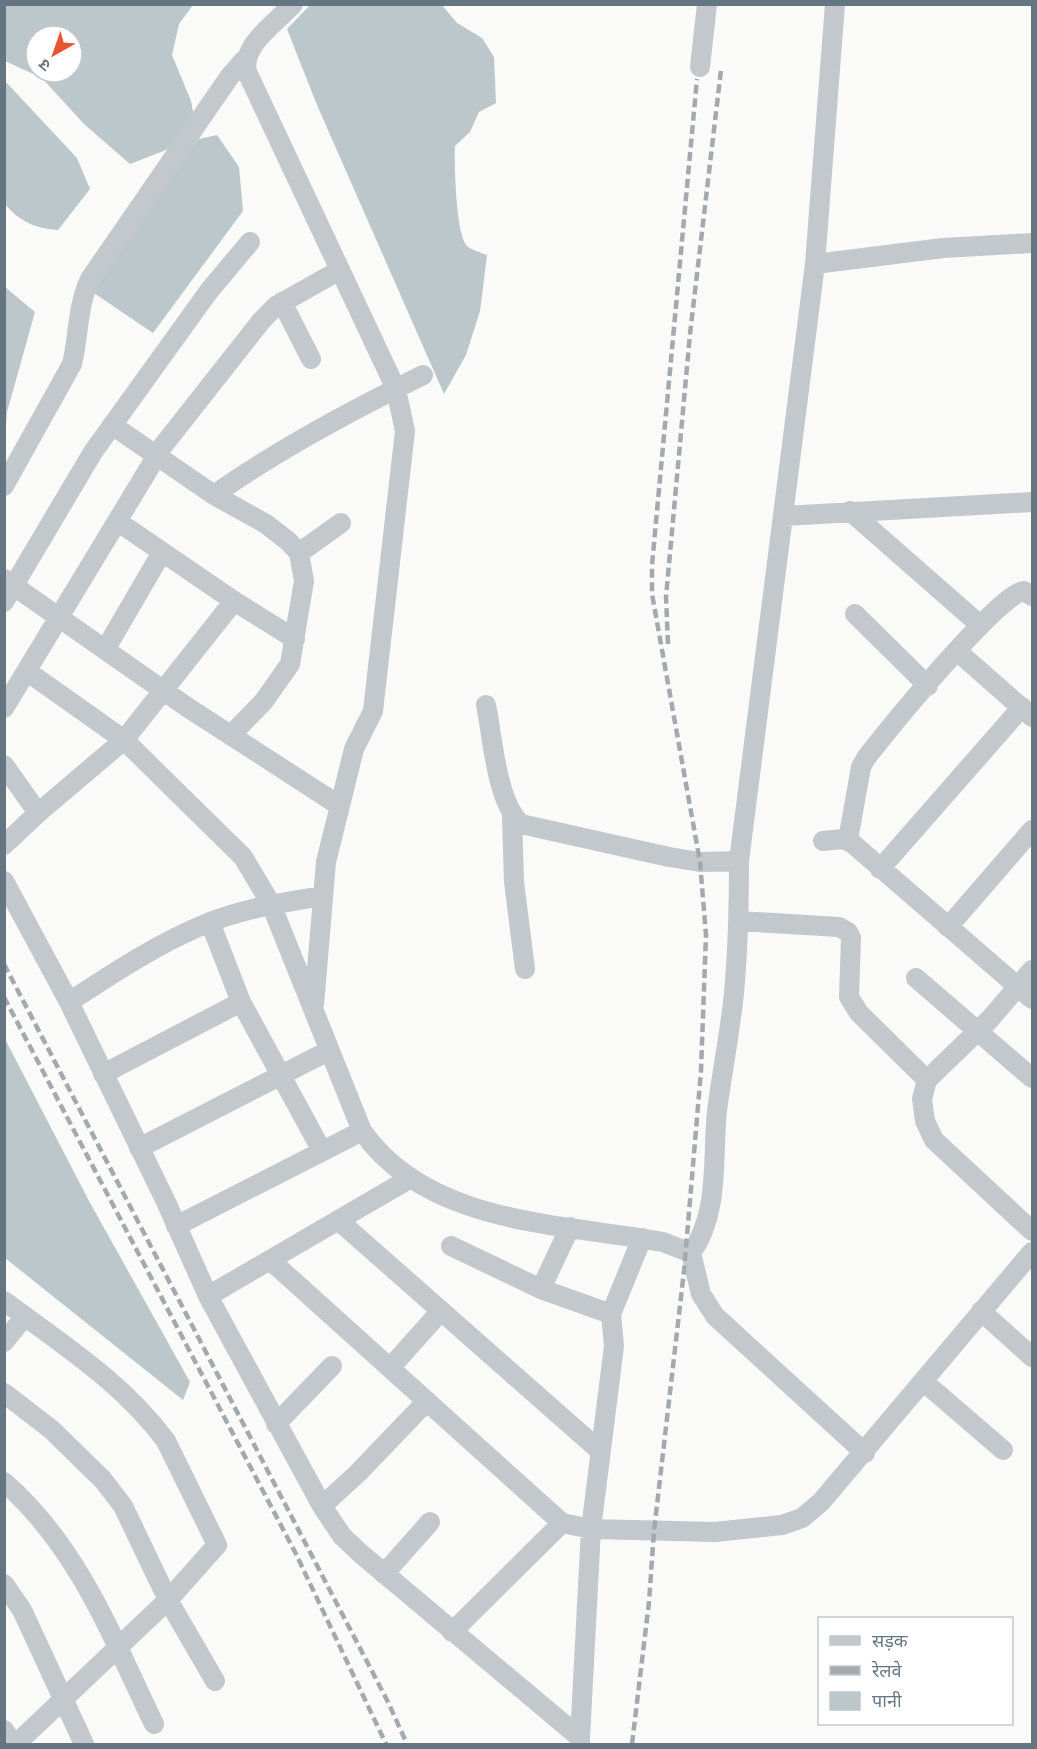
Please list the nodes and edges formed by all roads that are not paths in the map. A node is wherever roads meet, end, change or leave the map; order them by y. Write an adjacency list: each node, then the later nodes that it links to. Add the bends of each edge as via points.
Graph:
1 (293, 4): 4 (street, via 249,49)
2 (707, 4): 5 (street)
3 (835, 4): 8 (street)
4 (244, 60): 9 (street); 16 (street, via 90,279 80,305 72,364)
5 (700, 67)
6 (249, 242): 14 (street)
7 (1032, 243): 8 (street, via 943,248)
8 (815, 264): 20 (street)
9 (340, 270): 10 (street); 13 (street)
10 (282, 302): 11 (street); 15 (street, via 262,320)
11 (311, 359)
12 (423, 375): 13 (street)
13 (396, 389): 17 (street, via 349,412); 43 (street, via 405,431 374,711 354,749)
14 (112, 425): 15 (street); 25 (street)
15 (157, 456): 17 (street); 21 (street)
16 (7, 477)
17 (214, 495): 24 (street, via 272,527)
18 (1028, 504): 19 (street)
19 (850, 511): 20 (street); 30 (street)
20 (784, 516): 50 (street)
21 (117, 521): 23 (street); 29 (street)
22 (341, 523): 24 (street)
23 (162, 552): 27 (street); 32 (street)
24 (299, 554): 31 (street, via 304,581)
25 (8, 589): 29 (street)
26 (1032, 596): 30 (street, via 1024,591 1013,594)
27 (234, 601): 31 (street); 36 (street)
28 (855, 614): 35 (street)
29 (59, 618): 32 (street); 34 (street)
30 (980, 625): 33 (street)
31 (296, 639): 40 (street, via 290,664 280,682)
32 (105, 650): 36 (street)
33 (957, 651): 35 (street); 39 (street)
34 (28, 672): 38 (street); 41 (street)
35 (928, 686): 47 (street, via 861,767)
36 (165, 691): 40 (street); 41 (street)
37 (486, 705): 45 (street, via 505,800)
38 (4, 708)
39 (1027, 712): 51 (street)
40 (231, 735): 43 (street)
41 (124, 740): 44 (street); 54 (street, via 243,857)
42 (4, 765): 44 (street)
43 (340, 806): 53 (street, via 326,862)
44 (38, 813): 49 (street)
45 (513, 816): 50 (street, via 521,824 538,829 669,857 700,862); 58 (street, via 514,882)
46 (1032, 830): 57 (street)
47 (848, 840): 48 (street); 51 (street)
48 (823, 841)
49 (4, 845)
50 (739, 861): 55 (street)
51 (880, 868): 57 (street)
52 (4, 881): 62 (street)
53 (323, 896): 54 (street); 64 (street)
54 (271, 904): 56 (street); 64 (street)
55 (739, 921): 70 (street, via 844,928 851,938 849,997 859,1013); 82 (street, via 710,1212 702,1239)
56 (210, 922): 62 (street, via 111,974); 63 (street)
57 (948, 927): 61 (street)
58 (525, 969)
59 (1032, 970): 61 (street)
60 (916, 978): 65 (street)
61 (1025, 993): 65 (street)
62 (69, 1002): 67 (street)
63 (241, 1002): 67 (street); 68 (street)
64 (313, 1011): 66 (street)
65 (977, 1031): 69 (street); 70 (street)
66 (328, 1051): 68 (street); 71 (street)
67 (104, 1074): 72 (street)
68 (282, 1076): 72 (street); 73 (street)
69 (1032, 1078)
70 (927, 1080): 78 (street, via 921,1099 934,1140)
71 (362, 1131): 73 (street); 74 (street, via 375,1149)
72 (139, 1148): 76 (street)
73 (322, 1151): 76 (street)
74 (409, 1179): 75 (street); 77 (street, via 480,1210)
75 (338, 1220): 83 (street); 88 (street)
76 (176, 1226): 85 (street)
77 (570, 1227): 79 (street); 84 (street)
78 (1032, 1231)
79 (642, 1238): 82 (street); 89 (street)
80 (451, 1246): 84 (street)
81 (1032, 1252): 87 (street)
82 (691, 1253): 101 (street, via 701,1294 715,1316)
83 (270, 1260): 85 (street); 94 (street)
84 (541, 1289): 89 (street)
85 (208, 1296): 98 (street)
86 (4, 1301): 90 (street)
87 (981, 1311): 92 (street); 95 (street)
88 (440, 1312): 94 (street); 99 (street)
89 (610, 1314): 99 (street, via 614,1346)
90 (25, 1316): 91 (street); 109 (street, via 97,1369 156,1428 217,1539 215,1550)
91 (4, 1342)
92 (1032, 1357)
93 (332, 1366): 98 (street)
94 (390, 1368): 97 (street)
95 (924, 1382): 100 (street); 101 (street)
96 (4, 1393): 109 (street, via 52,1430 103,1480 123,1506)
97 (427, 1401): 103 (street); 105 (street)
98 (276, 1424): 103 (street)
99 (599, 1450): 106 (street)
100 (1003, 1450)
101 (866, 1453): 106 (street, via 821,1502 802,1518 782,1525 715,1532)
102 (4, 1482): 111 (street, via 41,1520 82,1578)
103 (322, 1506): 107 (street, via 342,1536)
104 (430, 1522): 107 (street)
105 (562, 1523): 106 (street); 110 (street)
106 (591, 1529): 116 (street)
107 (384, 1574): 110 (street)
108 (4, 1584): 113 (street, via 22,1610)
109 (168, 1600): 111 (street); 112 (street)
110 (452, 1632): 116 (street)
111 (118, 1649): 113 (street); 114 (street)
112 (215, 1681)
113 (64, 1701): 117 (street); 118 (street)
114 (154, 1724)
115 (4, 1730): 117 (street)
116 (580, 1741)
117 (14, 1744)
118 (84, 1744)

